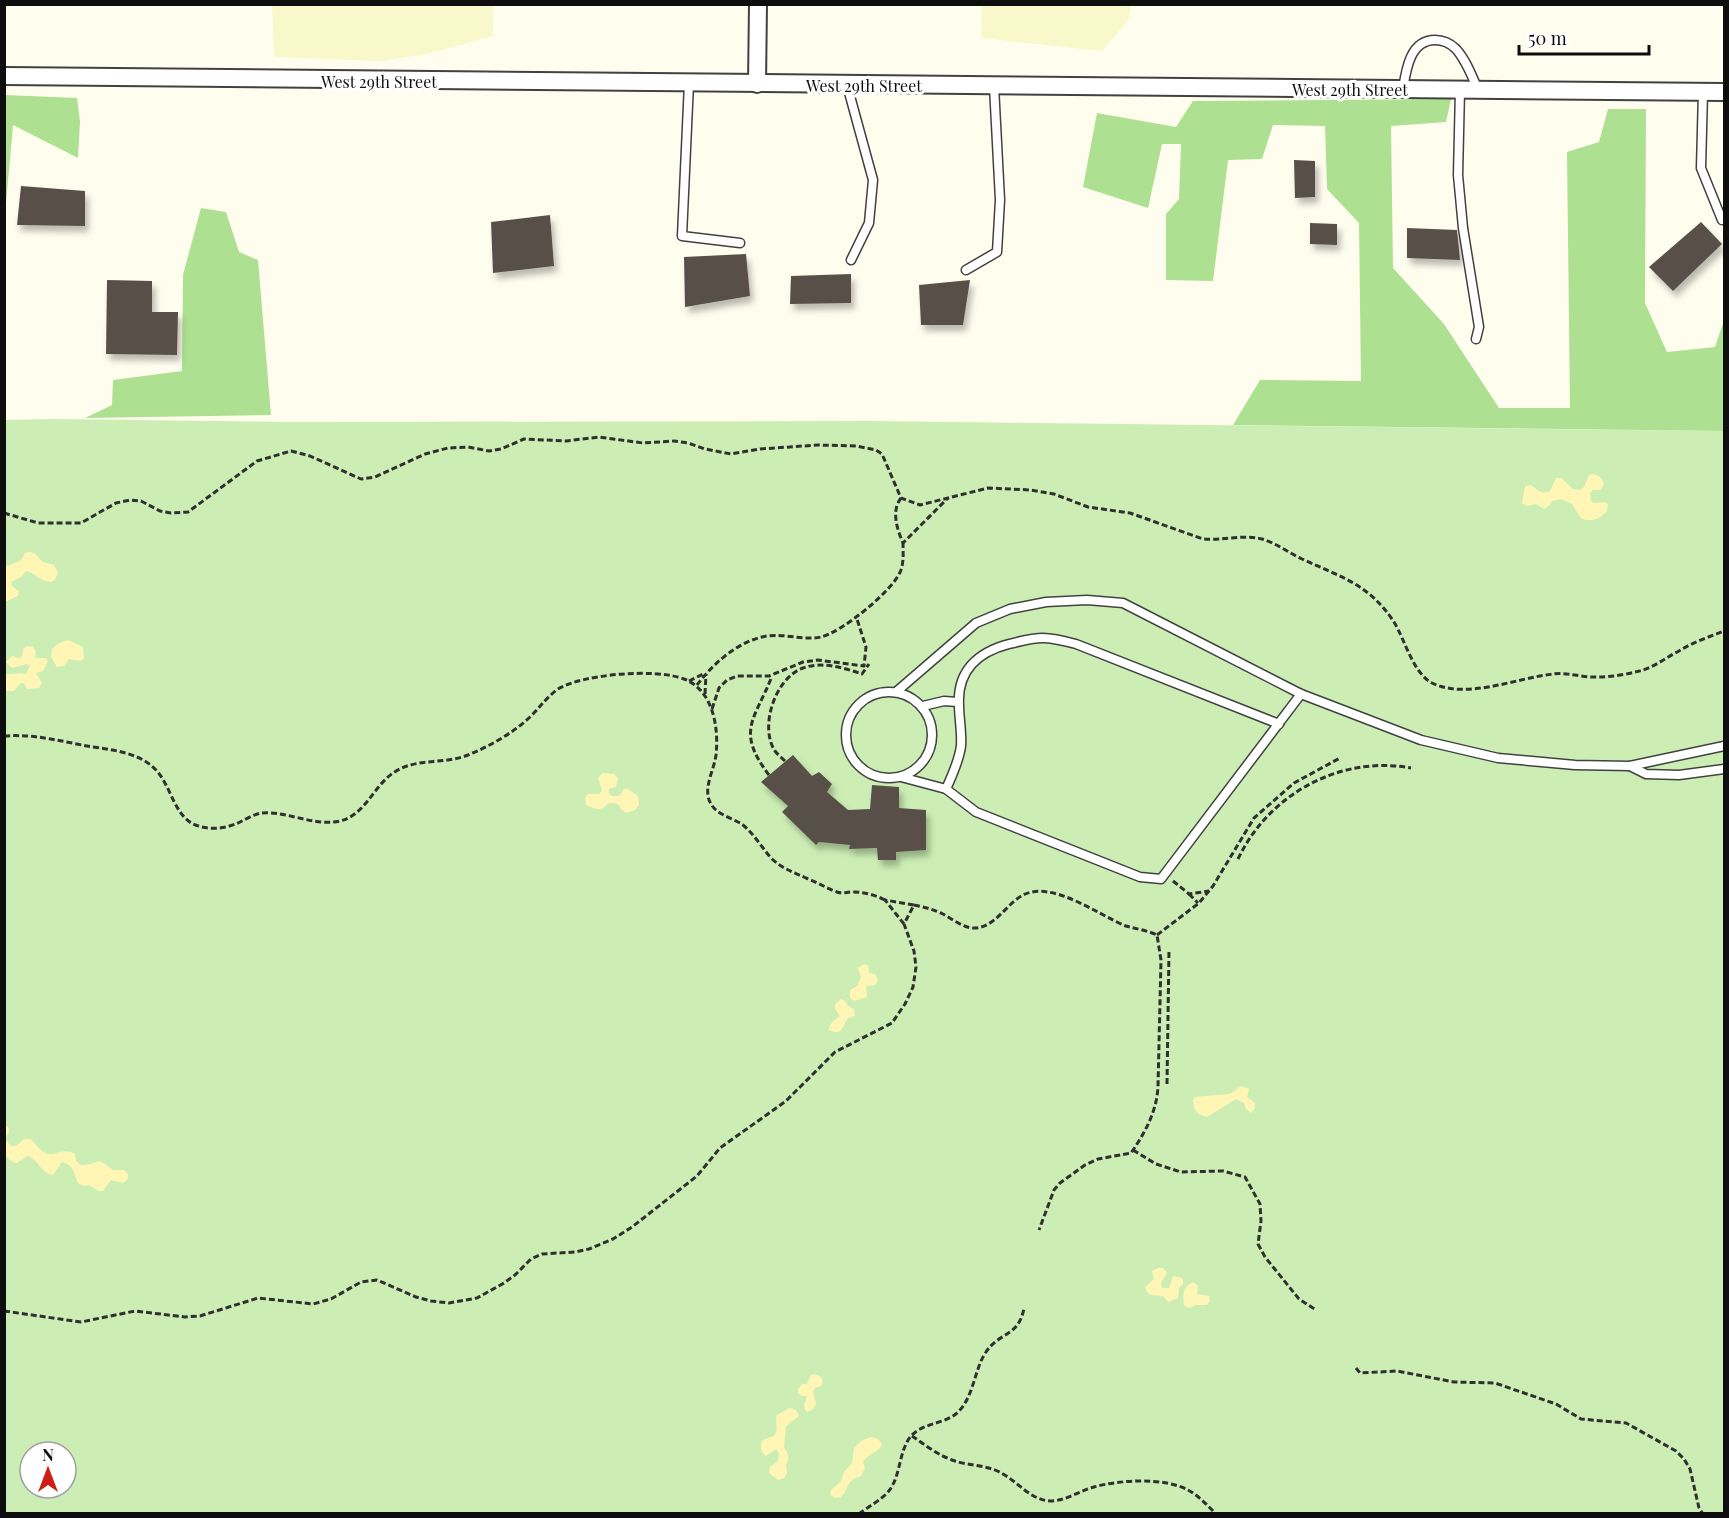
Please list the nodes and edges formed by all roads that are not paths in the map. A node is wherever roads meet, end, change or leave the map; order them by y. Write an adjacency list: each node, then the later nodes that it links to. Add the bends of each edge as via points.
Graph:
1 (758, 4): 4 (street)
2 (4, 76): 3 (street, West 29th Street)
3 (689, 83): 4 (street, West 29th Street); 13 (lane, via 682,236)
4 (757, 84): 5 (street, West 29th Street)
5 (847, 85): 6 (street, West 29th Street); 14 (lane, via 873,180 869,222)
6 (993, 86): 7 (street, West 29th Street); 15 (lane, via 1000,200 997,252)
7 (1403, 89): 8 (street, West 29th Street); 9 (lane, via 1410,57 1419,45 1438,39 1458,51)
8 (1460, 90): 9 (street, West 29th Street); 16 (lane, via 1458,175 1479,327)
9 (1478, 90): 10 (street, West 29th Street)
10 (1703, 92): 11 (street, West 29th Street); 12 (lane, via 1701,168)
11 (1725, 92)
12 (1722, 220)
13 (740, 243)
14 (852, 260)
15 (966, 270)
16 (1476, 339)
17 (896, 692): 18 (lane, via 976,623 1010,609 1087,600 1123,603); 20 (lane); 25 (lane, via 869,696 857,705 846,730 852,758 861,768 880,777)
18 (1301, 694): 21 (lane); 23 (lane, via 1421,740 1498,758)
19 (958, 702): 20 (lane); 21 (lane, via 964,674 978,658 997,647 1048,636); 26 (lane, via 961,746)
20 (923, 706): 25 (lane, via 933,733 931,748 920,766)
21 (1279, 724): 26 (lane, via 1161,879 1140,877 976,812)
22 (1725, 746): 23 (lane)
23 (1630, 766): 24 (lane, via 1646,774 1679,775)
24 (1725, 769)
25 (901, 777): 26 (lane)
26 (946, 789)

